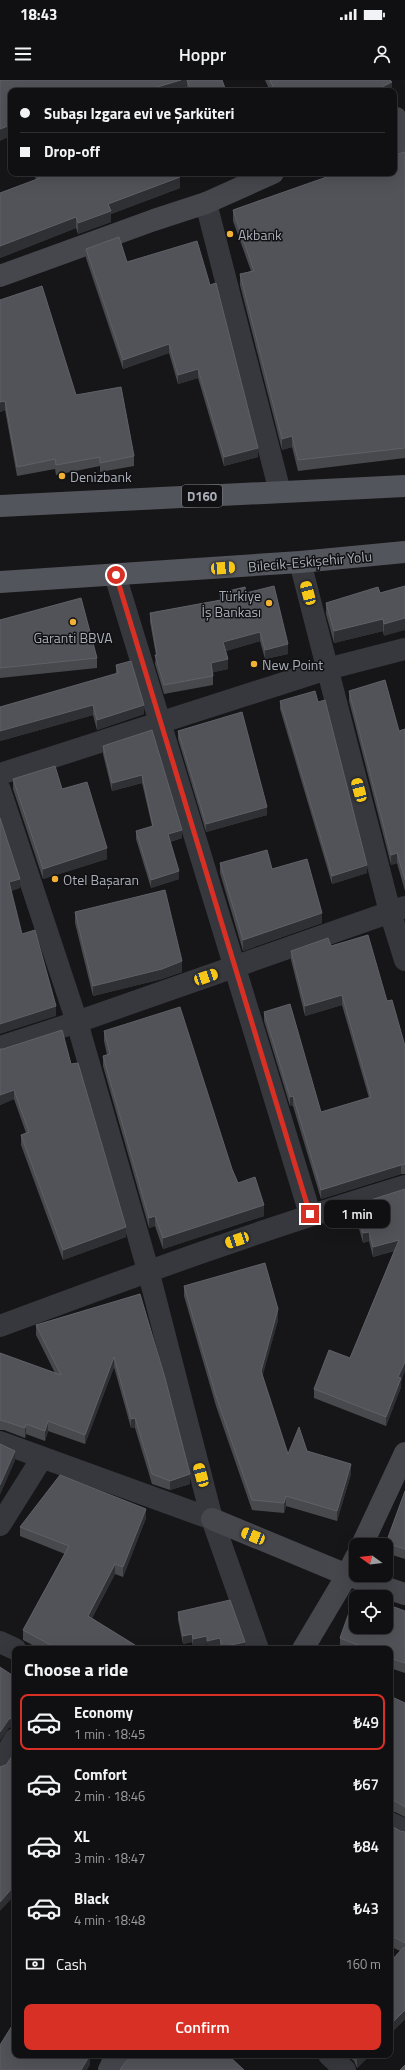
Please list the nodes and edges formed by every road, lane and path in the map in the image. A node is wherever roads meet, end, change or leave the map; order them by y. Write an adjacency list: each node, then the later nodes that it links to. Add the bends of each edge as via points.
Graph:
1 (398, 118): 2 (street)
2 (405, 144)
3 (267, 176): 4 (street)
4 (206, 203): 5 (street); 7 (street)
5 (0, 276)
6 (405, 486): 7 (main road, D160)
7 (280, 492): 8 (main road, D160)
8 (0, 506)
9 (405, 552): 10 (main road, Bilecik-Eskişehir Yolu)
10 (300, 562): 11 (main road, Bilecik-Eskişehir Yolu); 14 (street)
11 (116, 575): 12 (main road, Bilecik-Eskişehir Yolu); 15 (street)
12 (0, 582)
13 (405, 649): 14 (street)
14 (327, 669): 15 (street); 18 (street)
15 (160, 722): 16 (street); 20 (street)
16 (0, 774)
17 (0, 790): 21 (street)
18 (398, 909): 19 (street); 20 (street)
19 (405, 960)
20 (235, 966): 21 (street); 24 (street)
21 (77, 1022): 22 (street); 25 (street)
22 (0, 1047)
23 (405, 1186): 24 (street)
24 (310, 1214): 25 (street)
25 (148, 1270): 26 (street); 30 (street)
26 (0, 1326)
27 (0, 1442): 29 (street)
28 (405, 1453): 32 (street)
29 (42, 1458): 30 (street); 31 (street)
30 (212, 1519): 33 (street); 38 (street)
31 (0, 1525)
32 (365, 1538)
33 (349, 1565)
34 (349, 1571): 39 (street)
35 (382, 1582): 36 (street)
36 (405, 1594)
37 (0, 1642): 40 (street)
38 (257, 1646)
39 (305, 1646)
40 (12, 1648)
41 (12, 1744): 42 (street)
42 (0, 1764)
43 (393, 1824): 44 (street)
44 (405, 1830)
45 (115, 2058): 47 (street)
46 (332, 2058): 48 (street)
47 (109, 2070)
48 (345, 2070)

